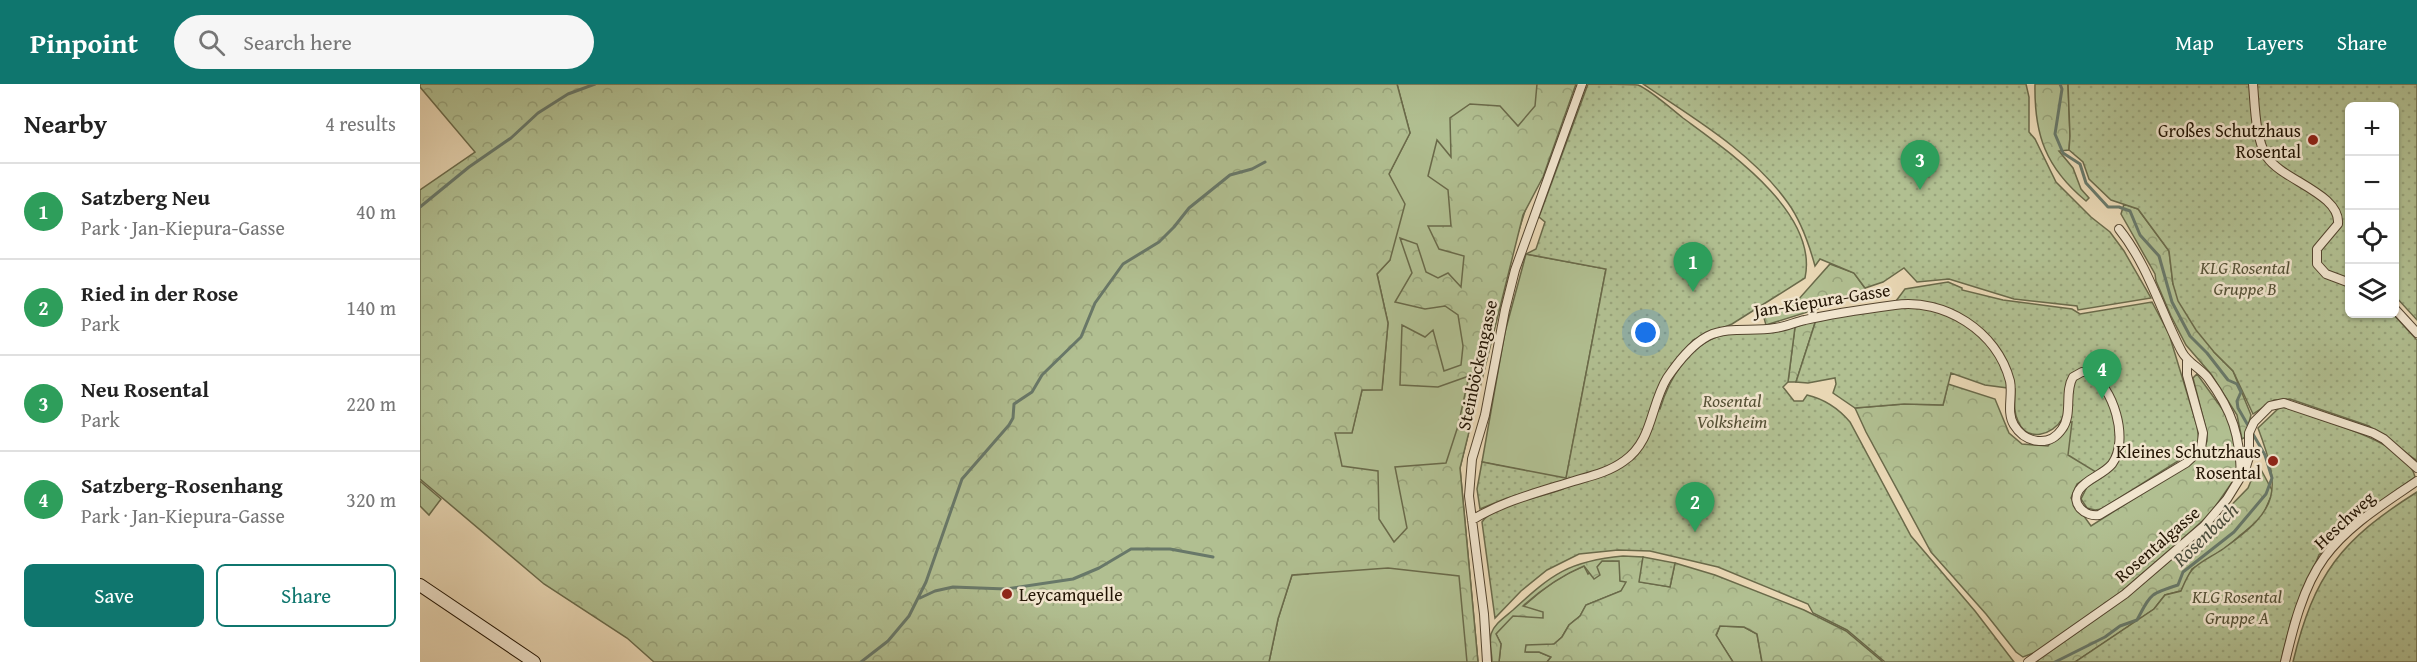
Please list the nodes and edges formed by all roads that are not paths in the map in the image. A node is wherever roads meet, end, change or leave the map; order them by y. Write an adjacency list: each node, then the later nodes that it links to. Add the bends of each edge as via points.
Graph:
1 (1582, 84): 11 (street, Steinböckengasse, via 1511,285 1485,415 1472,459)
2 (2253, 84): 4 (street, via 2260,140 2269,160 2324,198 2337,214 2338,224 2317,249 2317,264 2326,274)
3 (2119, 229): 7 (street, Jan-Kiepura-Gasse, via 2133,249)
4 (2345, 281)
5 (2399, 313): 6 (street)
6 (2417, 333)
7 (2187, 361): 9 (street, Jan-Kiepura-Gasse, via 2207,377 2232,416); 11 (street, Jan-Kiepura-Gasse, via 2187,375 2203,433 2201,449 2186,463 2099,515 2087,514 2076,500 2080,488 2113,463 2119,445 2113,409 2099,380 2089,372 2076,375 2070,382 2062,430 2048,440 2030,440 2012,423 2009,379 1987,339 1955,315 1909,304 1846,311 1775,328 1724,330 1708,336 1691,348 1667,380 1646,434 1625,461 1600,473 1508,502)
8 (2417, 468): 9 (street, Rosentalgasse, via 2373,433 2284,403 2275,404 2253,422 2249,457)
9 (2241, 477): 15 (street, Rosentalgasse, via 2204,526 2125,594)
10 (2417, 481): 16 (street, Heschweg, via 2368,515 2323,558 2303,601)
11 (1472, 520): 14 (street, Steinböckengasse)
12 (420, 585): 13 (main road)
13 (534, 662)
14 (1487, 662)
15 (2028, 662)
16 (2285, 662)

